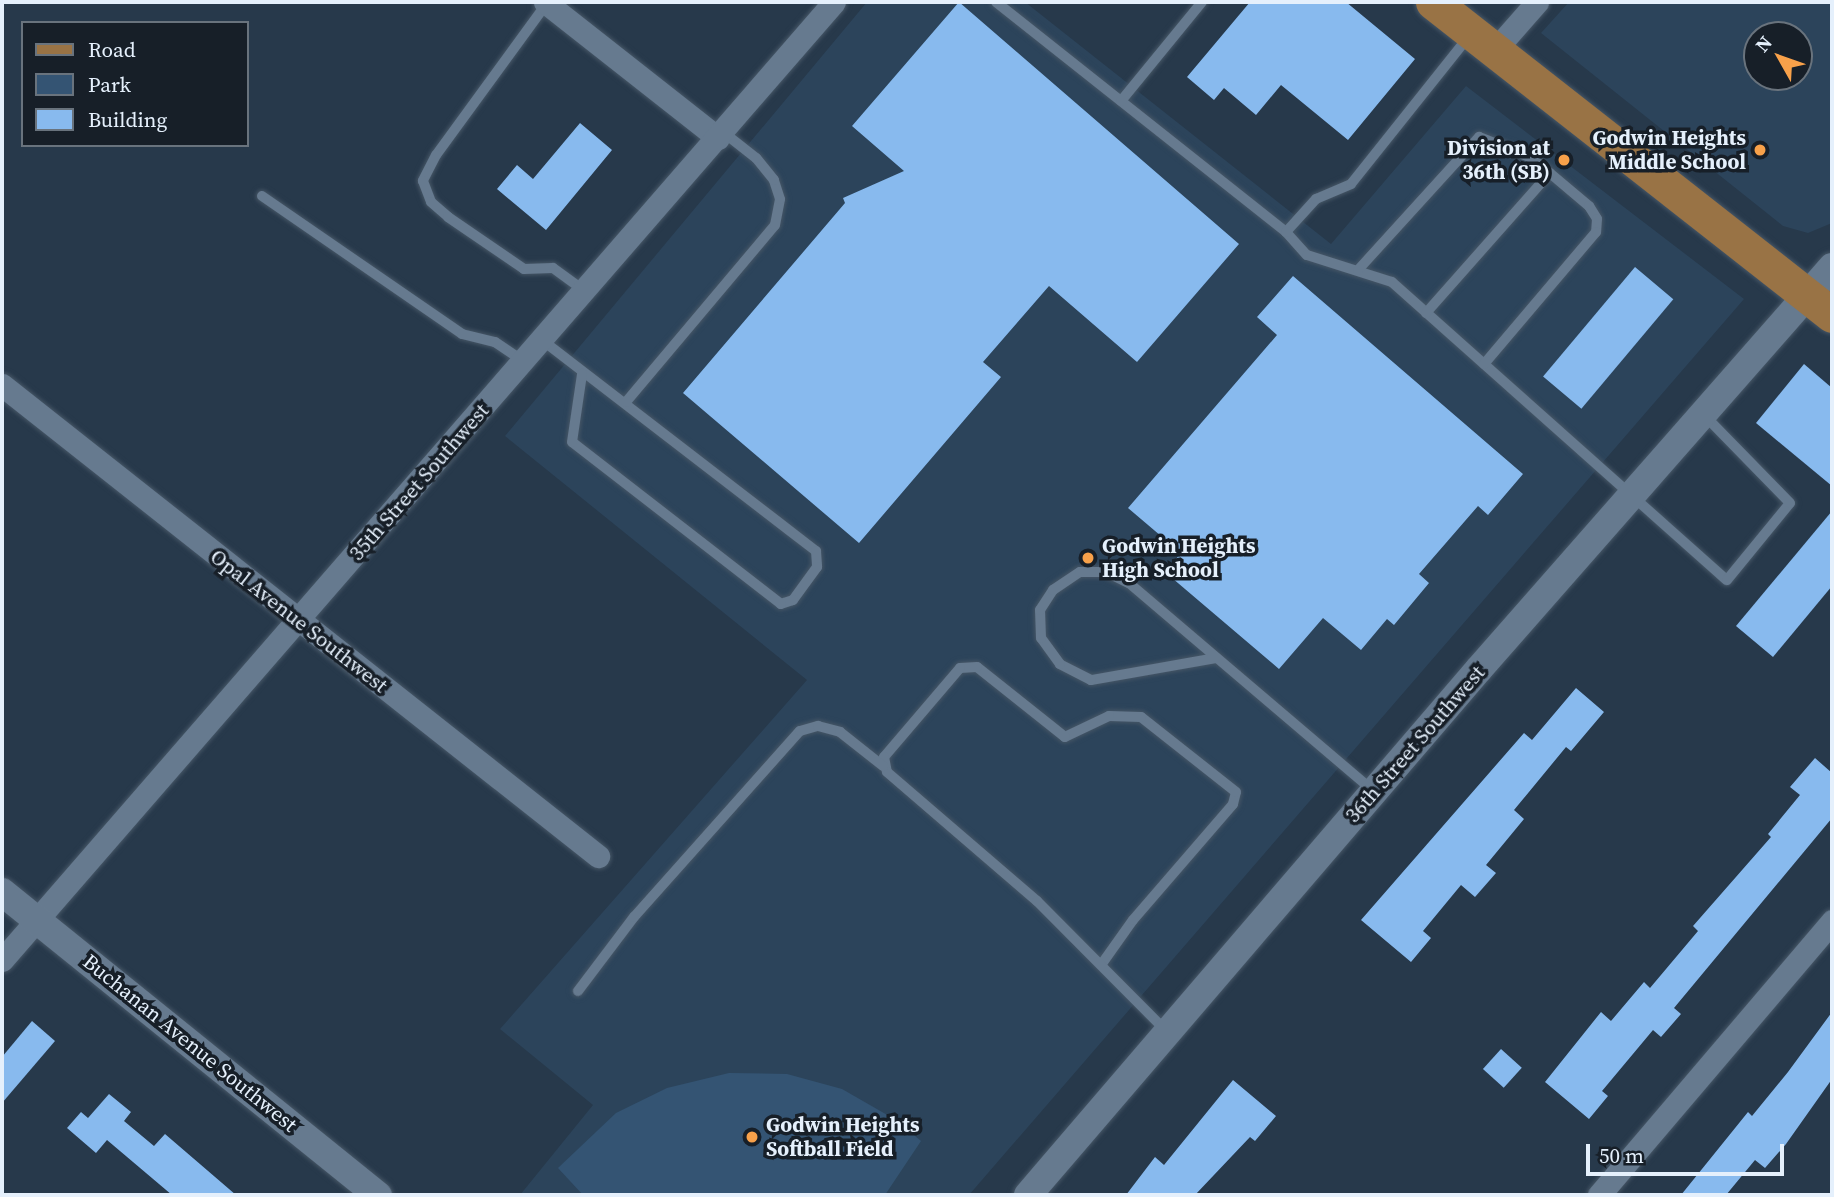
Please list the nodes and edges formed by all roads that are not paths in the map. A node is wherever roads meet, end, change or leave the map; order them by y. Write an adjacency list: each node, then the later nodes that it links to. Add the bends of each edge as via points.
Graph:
1 (834, 2): 9 (street, 35th Street Southwest)
2 (996, 2): 8 (lane)
3 (1202, 2): 8 (lane)
4 (1433, 2): 7 (main road)
5 (1537, 2): 7 (street)
6 (546, 3): 9 (street); 15 (lane, via 436,155 423,181 432,202 448,217 524,269 553,268)
7 (1483, 42): 12 (lane, via 1351,184 1316,199); 16 (main road)
8 (1121, 101): 12 (lane)
9 (720, 135): 15 (street, 35th Street Southwest); 23 (lane, via 756,158 774,180 780,199 775,225)
10 (1550, 173): 14 (lane, via 1507,145 1479,137); 17 (lane); 20 (lane, via 1589,206 1597,219 1596,232)
11 (262, 196): 19 (lane, via 462,334 495,342)
12 (1286, 232): 14 (lane, via 1307,255)
13 (1832, 267): 16 (street, 36th Street Southwest)
14 (1358, 270): 17 (lane, via 1392,282)
15 (585, 291): 18 (street, 35th Street Southwest)
16 (1819, 305): 24 (street, 36th Street Southwest)
17 (1426, 313): 20 (lane)
18 (542, 340): 19 (street, 35th Street Southwest); 21 (lane)
19 (523, 362): 26 (street, 35th Street Southwest)
20 (1484, 364): 25 (lane)
21 (582, 374): 23 (lane); 23 (lane, via 572,442 781,604 793,600 817,567 816,551)
22 (2, 385): 26 (street, Opal Avenue Southwest)
23 (626, 402)
24 (1702, 413): 25 (street, 36th Street Southwest); 25 (lane, via 1790,503 1727,580)
25 (1631, 495): 29 (street, 36th Street Southwest)
26 (298, 621): 30 (street, Opal Avenue Southwest); 32 (street, 35th Street Southwest)
27 (1216, 658): 27 (lane, via 1129,583 1106,572 1080,572 1053,590 1040,610 1041,638 1060,664 1091,680); 29 (lane)
28 (883, 765): 35 (lane, via 1037,901); 35 (lane, via 884,757 967,665 977,667 1065,737 1108,716 1141,718 1230,784 1236,792 1233,804 1133,920); 36 (lane, via 840,732 818,726 800,731 634,917)
29 (1374, 792): 37 (street, 36th Street Southwest)
30 (598, 856)
31 (2, 892): 32 (street, Buchanan Avenue Southwest)
32 (36, 919): 34 (street, 35th Street Southwest); 39 (street, Buchanan Avenue Southwest)
33 (1832, 921): 38 (street)
34 (2, 960)
35 (1101, 965): 37 (lane)
36 (578, 991)
37 (1168, 1033): 40 (street, 36th Street Southwest)
38 (1603, 1194)
39 (378, 1195)
40 (1028, 1195)

